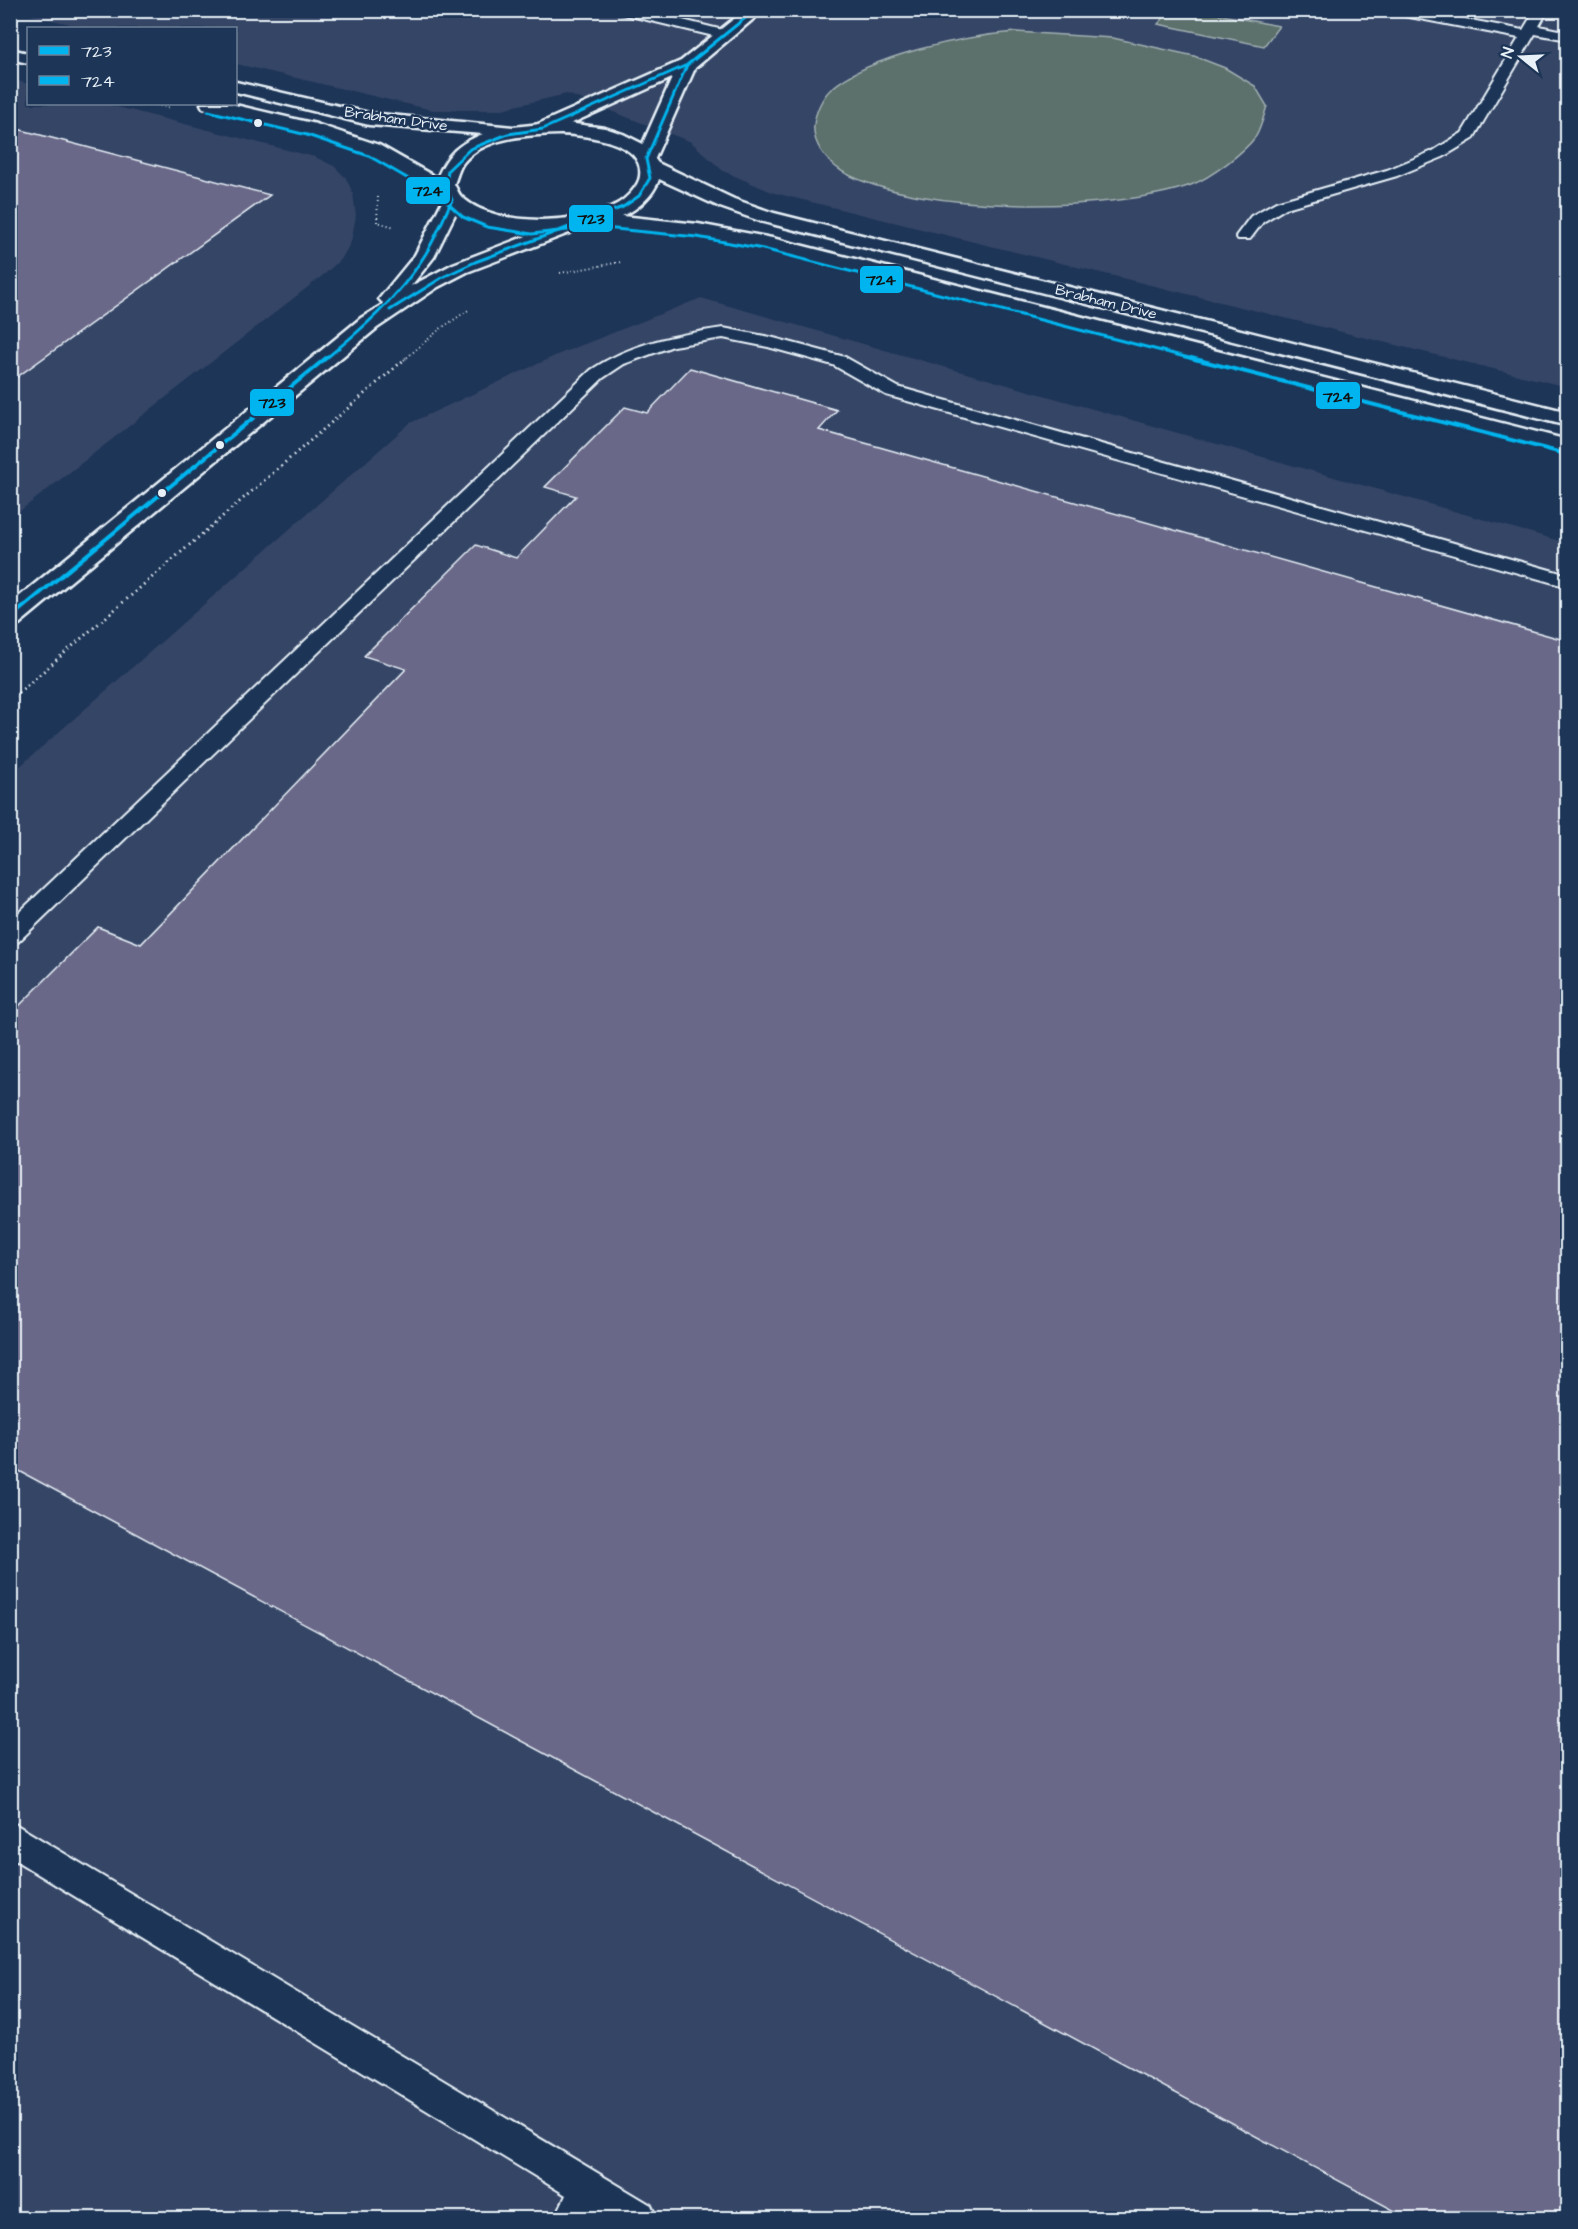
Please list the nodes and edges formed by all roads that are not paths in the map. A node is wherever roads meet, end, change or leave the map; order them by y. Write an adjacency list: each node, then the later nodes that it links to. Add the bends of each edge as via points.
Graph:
1 (756, 10): 7 (main road)
2 (1394, 10): 6 (lane)
3 (1442, 10): 6 (lane)
4 (1542, 10): 6 (lane)
5 (627, 11): 7 (lane)
6 (1529, 30): 8 (lane); 19 (lane, via 1468,136 1438,154 1392,173 1281,205 1257,219)
7 (726, 34): 11 (main road)
8 (1568, 36)
9 (10, 54): 10 (main road)
10 (27, 58)
11 (687, 65): 14 (main road); 16 (main road)
12 (237, 87): 15 (main road, Brabham Drive, via 369,119)
13 (214, 105): 17 (main road, Brabham Drive, via 372,149)
14 (543, 129): 15 (main road); 16 (main road, Brabham Drive, via 576,129 606,135 631,145)
15 (523, 131): 17 (main road, via 480,143 460,156 445,178)
16 (648, 163): 18 (main road, via 649,182 638,197 620,210); 21 (main road, Brabham Drive, via 727,203 767,217)
17 (450, 196): 18 (main road, Brabham Drive, via 467,211 503,223 532,227); 20 (main road, via 424,257)
18 (586, 221): 20 (main road, via 460,268); 22 (main road, Brabham Drive, via 699,230 765,242)
19 (1244, 236)
20 (369, 323): 24 (main road)
21 (1568, 418)
22 (1568, 447)
23 (1568, 581): 25 (lane, via 892,391 839,361 770,342 723,333 670,341 618,360 597,374)
24 (10, 618)
25 (10, 936)
26 (10, 1838): 27 (lane)
27 (581, 2204): 28 (lane)
28 (638, 2218)

